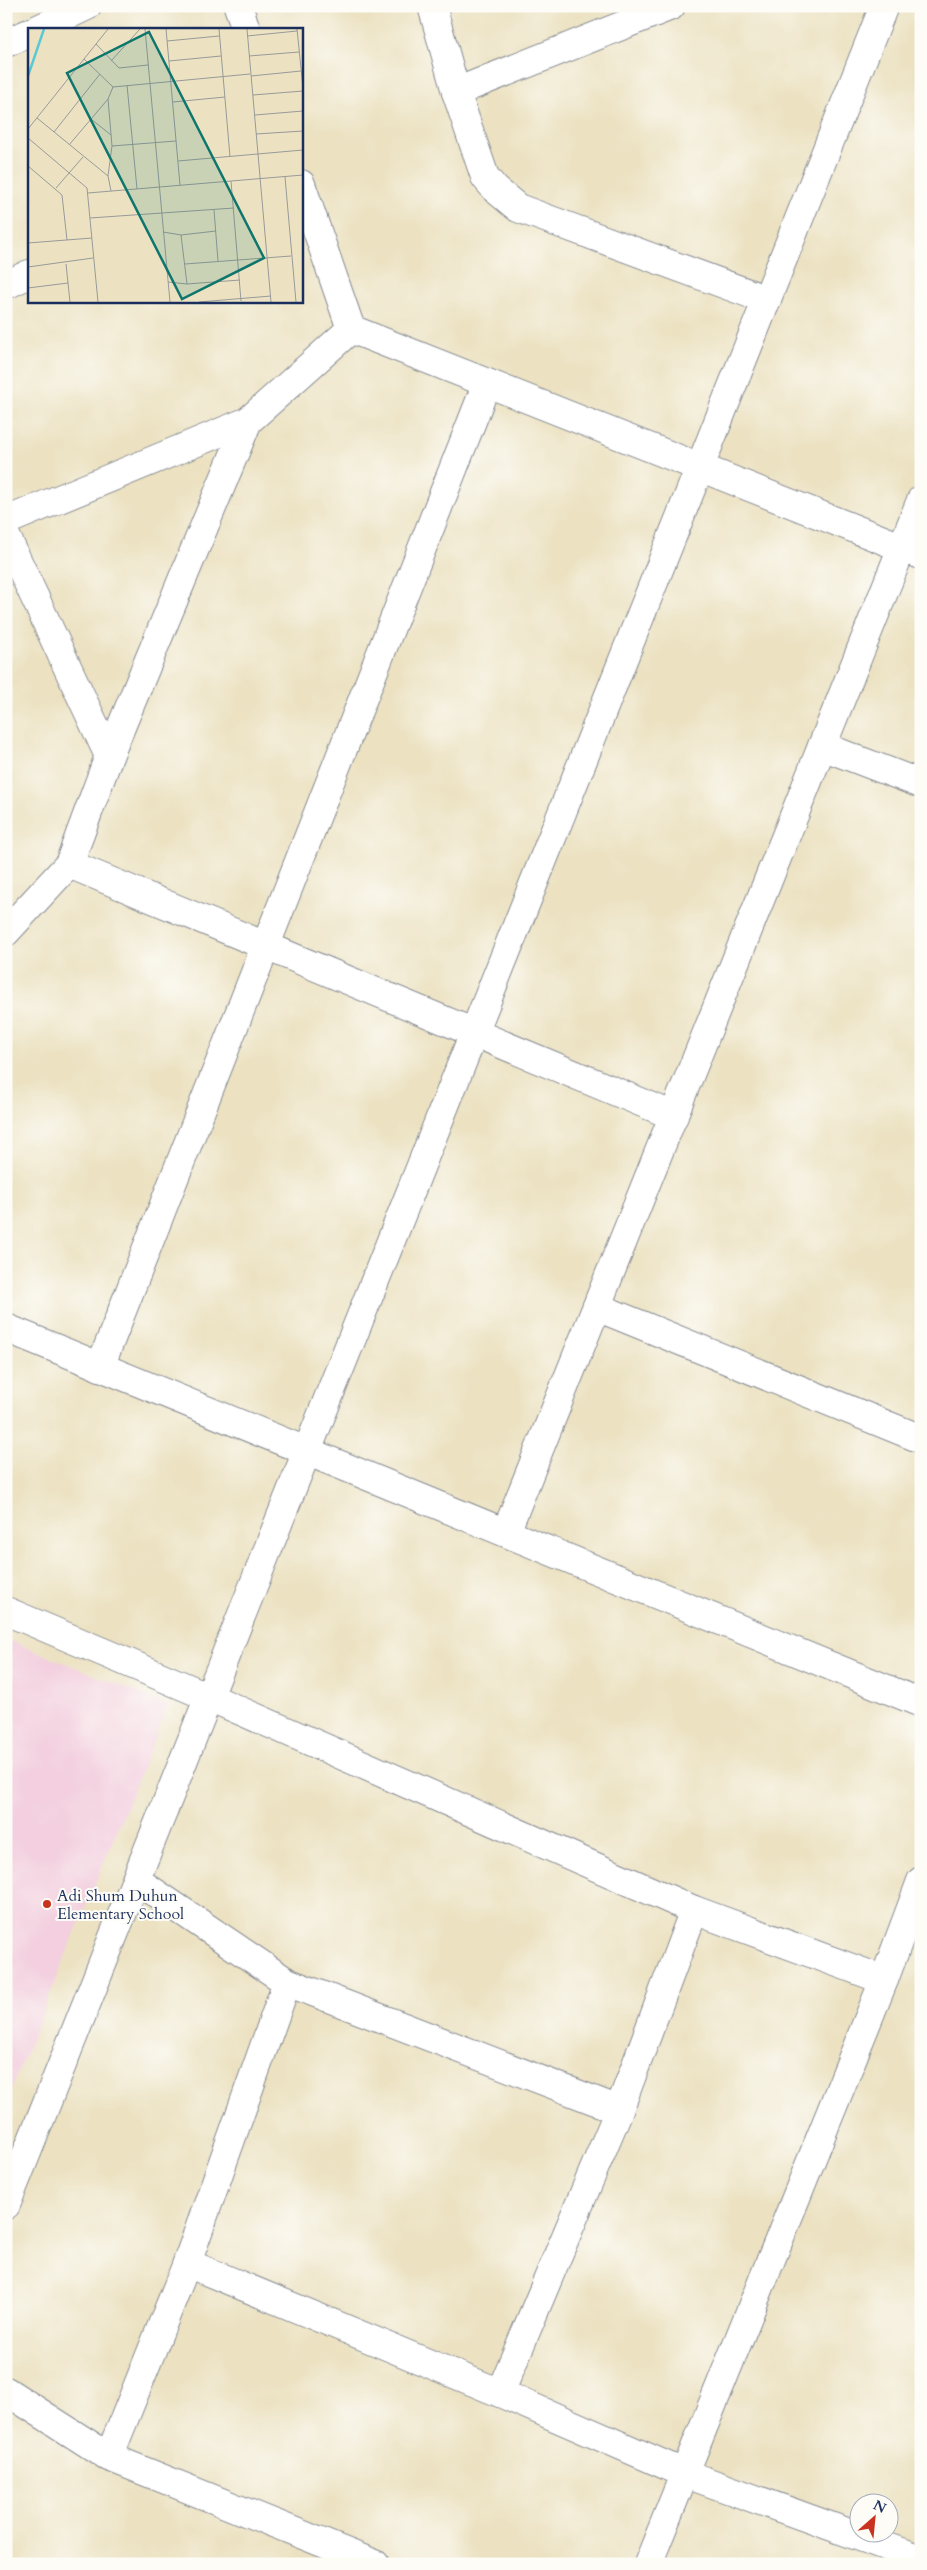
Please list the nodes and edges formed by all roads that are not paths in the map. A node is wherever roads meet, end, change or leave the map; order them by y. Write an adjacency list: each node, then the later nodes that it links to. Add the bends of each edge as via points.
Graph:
1 (87, 6): 6 (street)
2 (238, 6): 7 (street)
3 (432, 6): 10 (street)
4 (671, 6): 10 (street)
5 (884, 6): 14 (street)
6 (40, 28)
7 (246, 28)
8 (28, 33): 9 (street)
9 (6, 43)
10 (456, 92): 14 (street, via 485,177 518,208)
11 (302, 187): 15 (street)
12 (28, 274): 13 (street)
13 (6, 285)
14 (767, 300): 18 (street)
15 (351, 329): 16 (street); 17 (street)
16 (487, 383): 18 (street); 28 (street)
17 (248, 421): 20 (street); 24 (street)
18 (700, 468): 22 (street); 29 (street)
19 (921, 500): 22 (street)
20 (6, 521)
21 (6, 536): 24 (street)
22 (911, 552): 23 (street)
23 (822, 746): 25 (street); 30 (street)
24 (109, 756): 26 (street)
25 (921, 784)
26 (68, 864): 27 (street); 28 (street)
27 (6, 932)
28 (265, 945): 29 (street); 33 (street)
29 (476, 1033): 30 (street); 35 (street)
30 (674, 1116): 31 (street)
31 (597, 1307): 34 (street); 36 (street)
32 (6, 1328): 33 (street)
33 (100, 1367): 35 (street)
34 (921, 1439)
35 (307, 1452): 36 (street); 38 (street)
36 (506, 1532): 39 (street)
37 (6, 1611): 38 (street)
38 (209, 1697): 40 (street); 42 (street)
39 (921, 1704)
40 (136, 1880): 44 (street); 46 (street)
41 (921, 1881): 43 (street)
42 (694, 1910): 43 (street); 45 (street)
43 (884, 1980): 51 (street)
44 (287, 1982): 45 (street); 47 (street)
45 (618, 2110): 49 (street)
46 (6, 2205)
47 (186, 2263): 49 (street); 50 (street)
48 (6, 2391): 50 (street)
49 (500, 2393): 51 (street)
50 (109, 2457): 53 (street)
51 (686, 2474): 52 (street); 54 (street)
52 (921, 2559)
53 (375, 2564)
54 (648, 2564)

